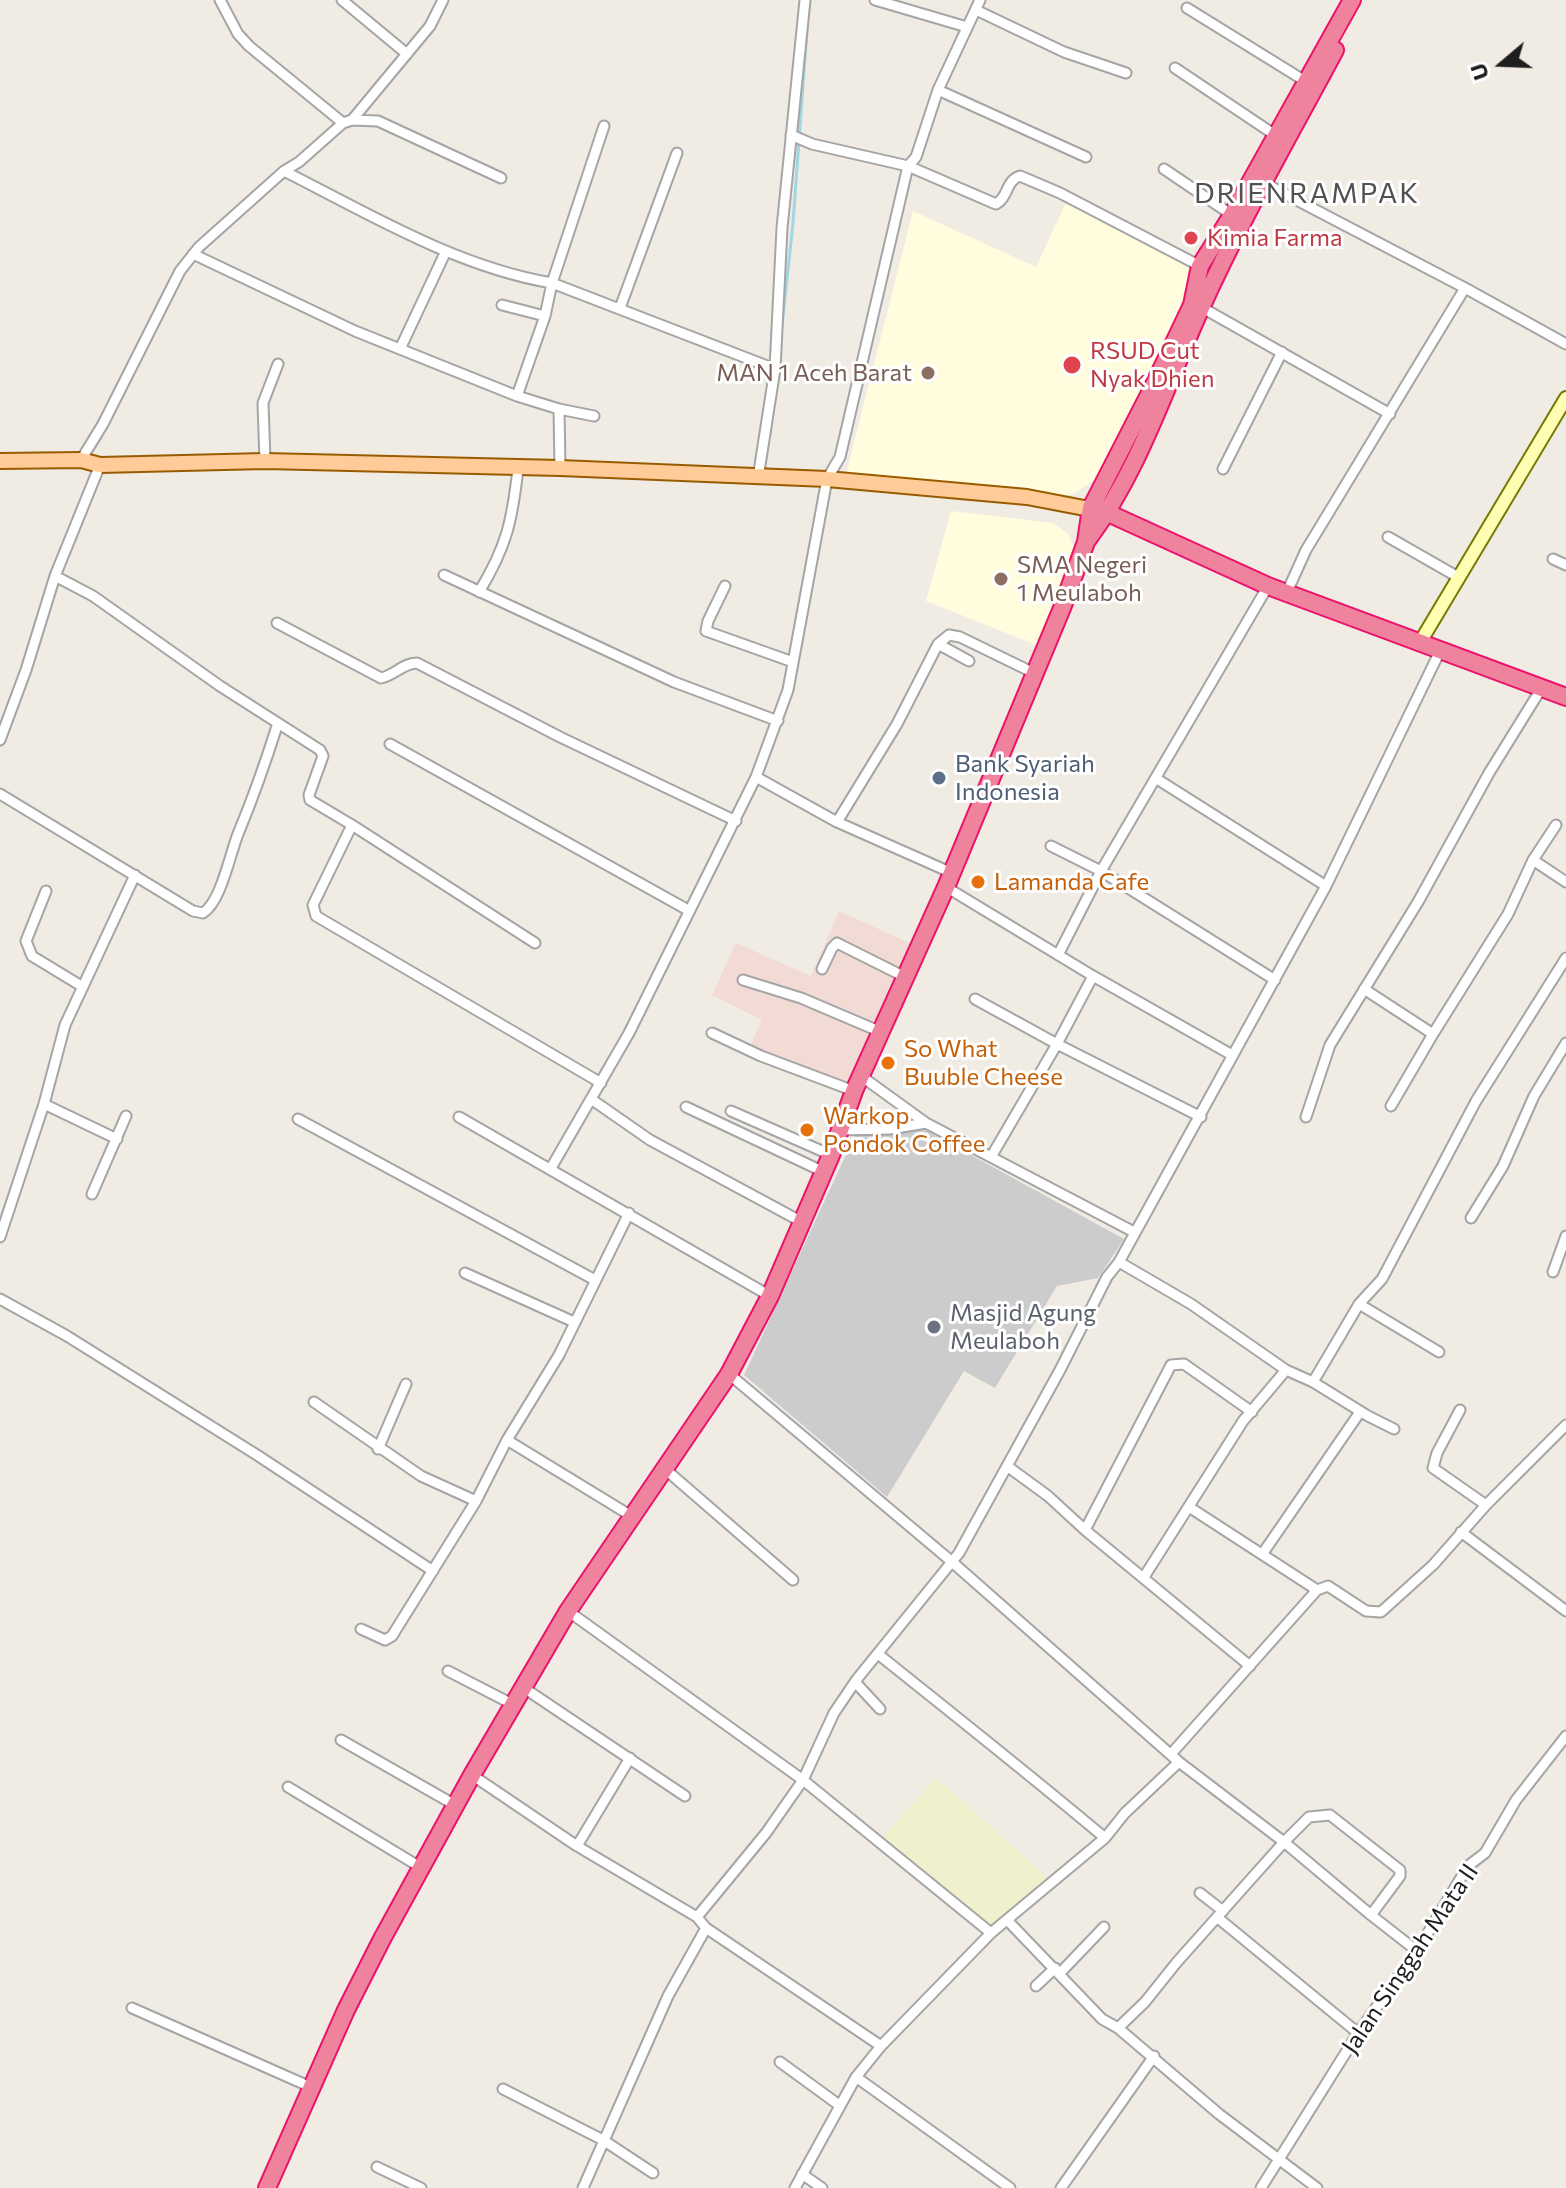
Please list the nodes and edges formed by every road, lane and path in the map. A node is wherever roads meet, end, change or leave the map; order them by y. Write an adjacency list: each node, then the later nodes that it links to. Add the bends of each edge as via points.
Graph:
1 (220, 0): 15 (street, via 249,46)
2 (342, 0): 10 (street)
3 (443, 0): 10 (street)
4 (805, 0): 17 (street)
5 (875, 0): 9 (street)
6 (1352, 1): 13 (highway); 25 (highway)
7 (978, 5): 9 (street); 12 (street, via 1064,52)
8 (1187, 8): 13 (street)
9 (967, 27): 14 (street)
10 (407, 54): 15 (street)
11 (1175, 68): 18 (street)
12 (1126, 73)
13 (1305, 81): 18 (highway)
14 (938, 90): 20 (street); 21 (street, via 916,157)
15 (348, 122): 23 (street); 24 (street, via 378,121)
16 (604, 126): 30 (street)
17 (791, 135): 21 (street); 40 (street)
18 (1275, 135): 26 (highway)
19 (677, 153): 34 (street)
20 (1086, 157)
21 (908, 166): 29 (street, via 996,204 1020,176); 54 (street, via 840,457)
22 (1164, 169): 26 (street)
23 (284, 171): 27 (street); 28 (street)
24 (501, 178)
25 (1264, 183): 31 (street); 33 (highway)
26 (1232, 215): 29 (highway)
27 (446, 251): 30 (street); 37 (street)
28 (193, 254): 37 (street); 46 (street)
29 (1200, 266): 55 (highway, via 1192,305)
30 (552, 283): 34 (street); 35 (street)
31 (1465, 288): 36 (street); 44 (street)
32 (502, 305): 35 (street)
33 (1201, 307): 38 (street); 55 (highway, via 1127,479)
34 (620, 308): 40 (street)
35 (545, 316): 41 (street)
36 (1566, 344)
37 (400, 349): 41 (street)
38 (1282, 352): 44 (street); 52 (street)
39 (278, 364): 48 (street, via 263,403)
40 (775, 369): 53 (street)
41 (517, 396): 43 (street)
42 (1566, 398): 61 (street)
43 (559, 409): 45 (street); 50 (street)
44 (1390, 414): 65 (street, via 1306,550)
45 (594, 416)
46 (81, 460): 47 (main road); 49 (main road)
47 (0, 461)
48 (265, 461): 49 (main road); 51 (main road)
49 (100, 465): 60 (street)
50 (560, 468): 51 (main road); 53 (main road)
51 (518, 469): 64 (street, via 506,540)
52 (1223, 469)
53 (758, 478): 54 (main road)
54 (827, 479): 55 (main road, via 1027,497); 71 (street)
55 (1099, 510): 63 (highway); 72 (highway)
56 (1388, 537): 61 (street)
57 (1553, 559): 58 (street)
58 (1566, 565)
59 (444, 575): 64 (street)
60 (55, 576): 76 (street, via 93,596); 77 (street)
61 (1458, 577): 68 (street)
62 (725, 586): 71 (street, via 706,631)
63 (1268, 586): 65 (highway); 80 (street)
64 (479, 592): 75 (street, via 674,682)
65 (1287, 592): 68 (highway)
66 (277, 623): 82 (street, via 381,678 417,663)
67 (938, 644): 70 (street); 72 (street, via 949,635 960,637); 83 (street)
68 (1419, 644): 69 (highway)
69 (1440, 651): 73 (highway); 92 (street)
70 (969, 661)
71 (793, 662): 75 (street)
72 (1034, 673): 90 (highway)
73 (1541, 689): 74 (highway); 104 (street)
74 (1566, 697)
75 (778, 721): 79 (street)
76 (278, 723): 84 (street, via 323,756 310,800); 89 (street, via 211,907 203,913 193,911)
77 (0, 740)
78 (390, 744): 94 (street)
79 (756, 777): 82 (street); 83 (street)
80 (1157, 779): 88 (street); 92 (street)
81 (0, 794): 89 (street)
82 (736, 821): 94 (street)
83 (837, 822): 90 (street)
84 (352, 825): 95 (street); 112 (street, via 313,905 316,916)
85 (1556, 825): 87 (street)
86 (1051, 846): 88 (street)
87 (1533, 860): 91 (street); 108 (street, via 1508,914)
88 (1101, 871): 96 (street); 102 (street)
89 (135, 875): 103 (street)
90 (949, 880): 96 (street); 100 (highway)
91 (1566, 882)
92 (1326, 886): 102 (street)
93 (46, 891): 103 (street, via 27,950)
94 (688, 910): 112 (street)
95 (535, 943)
96 (1058, 955): 99 (street)
97 (1566, 958): 144 (street, via 1476,1101 1382,1279)
98 (822, 969): 100 (street, via 837,943)
99 (1093, 976): 110 (street); 111 (street)
100 (905, 977): 106 (highway)
101 (743, 980): 106 (street)
102 (1275, 980): 111 (street)
103 (83, 987): 115 (street, via 65,1025)
104 (1364, 989): 108 (street); 122 (street, via 1330,1045)
105 (975, 999): 110 (street)
106 (881, 1032): 113 (highway)
107 (712, 1033): 113 (street, via 761,1056)
108 (1433, 1034): 116 (street)
109 (1566, 1043): 133 (street)
110 (1057, 1044): 121 (street); 128 (street)
111 (1232, 1055): 121 (street)
112 (601, 1083): 114 (street)
113 (858, 1084): 124 (street); 125 (highway)
114 (591, 1099): 129 (street); 134 (street, via 650,1140)
115 (44, 1104): 126 (street); 137 (street)
116 (1391, 1106)
117 (686, 1107): 130 (street)
118 (731, 1111): 127 (street)
119 (126, 1116): 126 (street)
120 (459, 1117): 129 (street)
121 (1201, 1117): 135 (street)
122 (1306, 1117)
123 (298, 1119): 141 (street)
124 (926, 1123): 125 (street); 128 (street)
125 (840, 1130): 127 (highway)
126 (117, 1139): 131 (street)
127 (831, 1155): 130 (highway)
128 (991, 1157): 135 (street)
129 (551, 1168): 132 (street)
130 (824, 1172): 134 (highway)
131 (92, 1194)
132 (629, 1213): 141 (street); 142 (street)
133 (1471, 1218)
134 (802, 1222): 142 (highway)
135 (1134, 1232): 138 (street)
136 (1566, 1236): 139 (street)
137 (0, 1237)
138 (1119, 1262): 147 (street); 159 (street)
139 (1553, 1272)
140 (465, 1273): 145 (street)
141 (595, 1280): 145 (street)
142 (770, 1296): 148 (highway)
143 (0, 1299): 169 (street, via 118,1368)
144 (1359, 1304): 146 (street); 149 (street)
145 (574, 1322): 157 (street)
146 (1439, 1352)
147 (1286, 1370): 149 (street); 153 (street)
148 (729, 1374): 160 (highway); 168 (street)
149 (1313, 1382): 154 (street)
150 (406, 1384): 158 (street)
151 (314, 1402): 158 (street)
152 (1460, 1410): 162 (street, via 1433,1468)
153 (1252, 1412): 163 (street); 165 (street, via 1184,1364 1171,1365)
154 (1360, 1412): 156 (street); 167 (street)
155 (1566, 1425): 162 (street)
156 (1394, 1429)
157 (507, 1440): 161 (street); 164 (street)
158 (378, 1449): 161 (street)
159 (1007, 1466): 165 (street); 168 (street)
160 (665, 1469): 164 (highway); 171 (street)
161 (476, 1501): 169 (street)
162 (1486, 1505): 166 (street)
163 (1189, 1507): 167 (street); 170 (street)
164 (633, 1517): 173 (highway)
165 (1085, 1530): 170 (street)
166 (1465, 1536): 172 (street, via 1381,1612 1366,1611 1328,1586); 174 (street)
167 (1263, 1553): 172 (street)
168 (951, 1561): 176 (street); 185 (street)
169 (433, 1571): 175 (street, via 392,1636 385,1640)
170 (1144, 1577): 177 (street)
171 (793, 1580)
172 (1317, 1590): 177 (street)
173 (568, 1611): 180 (highway); 189 (street)
174 (1566, 1611)
175 (361, 1629)
176 (878, 1654): 179 (street); 193 (street)
177 (1250, 1666): 185 (street)
178 (448, 1671): 181 (street)
179 (855, 1682): 182 (street); 189 (street, via 834,1713)
180 (524, 1688): 181 (highway); 186 (street)
181 (514, 1705): 188 (highway)
182 (880, 1709)
183 (1566, 1736): 205 (street, Jalan Singgah Mata II, via 1516,1800 1485,1853 1468,1866)
184 (341, 1740): 192 (street)
185 (1171, 1754): 187 (street)
186 (630, 1758): 191 (street); 195 (street)
187 (1179, 1762): 193 (street); 194 (street)
188 (472, 1775): 192 (highway); 195 (street)
189 (803, 1780): 200 (street); 204 (street)
190 (288, 1787): 196 (street)
191 (685, 1796)
192 (455, 1805): 196 (highway)
193 (1105, 1838): 201 (street)
194 (1284, 1842): 198 (street); 199 (street); 199 (street, via 1309,1817 1330,1815 1400,1870)
195 (577, 1846): 200 (street)
196 (420, 1867): 215 (highway, via 346,2010)
197 (1200, 1893): 198 (street)
198 (1220, 1915): 209 (street); 210 (street)
199 (1371, 1915): 205 (street)
200 (697, 1917): 203 (street)
201 (1008, 1921): 204 (street); 206 (street)
202 (1104, 1927): 206 (street)
203 (706, 1928): 211 (street); 218 (street, via 668,1996)
204 (991, 1933): 211 (street)
205 (1417, 1951): 210 (street, Jalan Singgah Mata II)
206 (1057, 1970): 207 (street); 209 (street, via 1102,2019)
207 (1036, 1986)
208 (132, 2008): 215 (street)
209 (1118, 2028): 212 (street)
210 (1358, 2033): 219 (street, Jalan Singgah Mata II)
211 (881, 2046): 214 (street)
212 (1154, 2056): 219 (street); 229 (street)
213 (780, 2062): 217 (street)
214 (856, 2077): 217 (street); 228 (street)
215 (313, 2088): 223 (highway)
216 (503, 2089): 218 (street)
217 (839, 2105): 222 (street)
218 (603, 2140): 221 (street); 225 (street)
219 (1280, 2160): 230 (street, Jalan Singgah Mata II); 231 (street)
220 (377, 2167): 224 (street)
221 (653, 2173)
222 (802, 2174): 226 (street); 227 (street)
223 (267, 2188)
224 (421, 2188)
225 (583, 2188)
226 (795, 2188)
227 (822, 2188)
228 (1010, 2188)
229 (1061, 2188)
230 (1261, 2188)
231 (1317, 2188)

